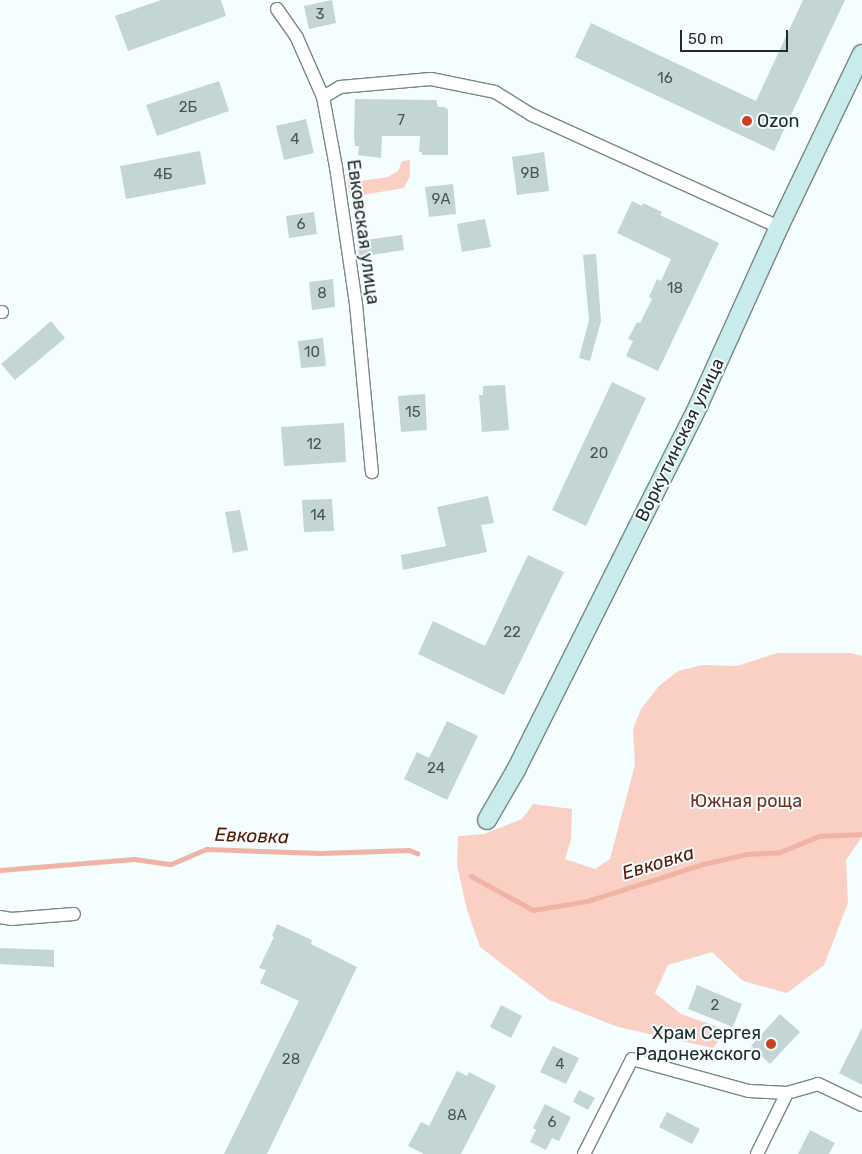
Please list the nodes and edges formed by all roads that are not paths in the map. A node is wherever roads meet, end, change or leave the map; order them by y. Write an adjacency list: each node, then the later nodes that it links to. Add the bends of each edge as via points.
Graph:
1 (277, 9): 3 (street, Евковская улица, via 297,38)
2 (862, 54): 4 (street, Воркутинская улица)
3 (323, 97): 4 (street, via 340,87 431,78 495,92 532,115); 5 (street, Евковская улица, via 356,304)
4 (779, 228): 6 (street, Воркутинская улица, via 690,422 516,770)
5 (372, 472)
6 (487, 820)
7 (74, 914): 8 (street)
8 (0, 917)
9 (787, 1093): 10 (street, via 818,1084); 11 (street, via 749,1091 632,1060); 12 (street)
10 (862, 1105)
11 (584, 1154)
12 (757, 1154)

